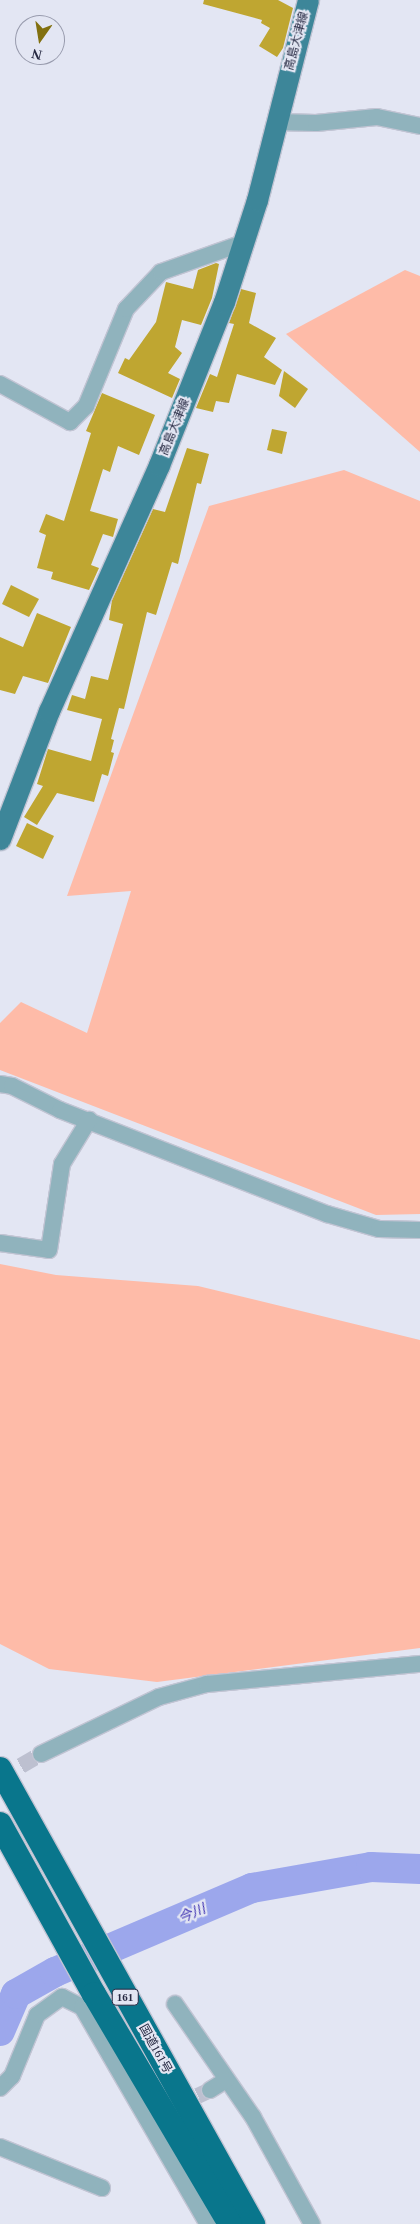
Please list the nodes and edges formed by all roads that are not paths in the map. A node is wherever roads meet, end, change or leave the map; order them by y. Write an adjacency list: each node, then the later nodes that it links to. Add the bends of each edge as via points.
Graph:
1 (308, 0): 2 (main road, 高島大津線)
2 (276, 122): 3 (street, via 316,123 377,117); 4 (main road, 高島大津線)
3 (420, 126)
4 (243, 243): 5 (street, via 161,272 126,309 86,406 70,422); 6 (main road, 高島大津線, via 178,421 49,711)
5 (0, 384)
6 (0, 838)
7 (0, 1084): 8 (street, via 12,1086)
8 (89, 1120): 9 (street, via 328,1214 379,1229); 10 (street, via 62,1164 49,1250)
9 (420, 1230)
10 (0, 1243)
11 (420, 1664): 12 (street, via 208,1684 159,1697)
12 (41, 1754)
13 (0, 1769): 23 (highway, 国道161号 / 161)
14 (0, 1824): 22 (highway, 国道161号 / 161, via 94,1994)
15 (175, 2004): 16 (street)
16 (226, 2080): 18 (street); 24 (street, via 253,2117)
17 (0, 2088): 21 (street, via 12,2076 37,2014 62,1997 82,2007 153,2118)
18 (210, 2090)
19 (0, 2147): 20 (street)
20 (102, 2188)
21 (208, 2224)
22 (230, 2224)
23 (254, 2224)
24 (312, 2224)

